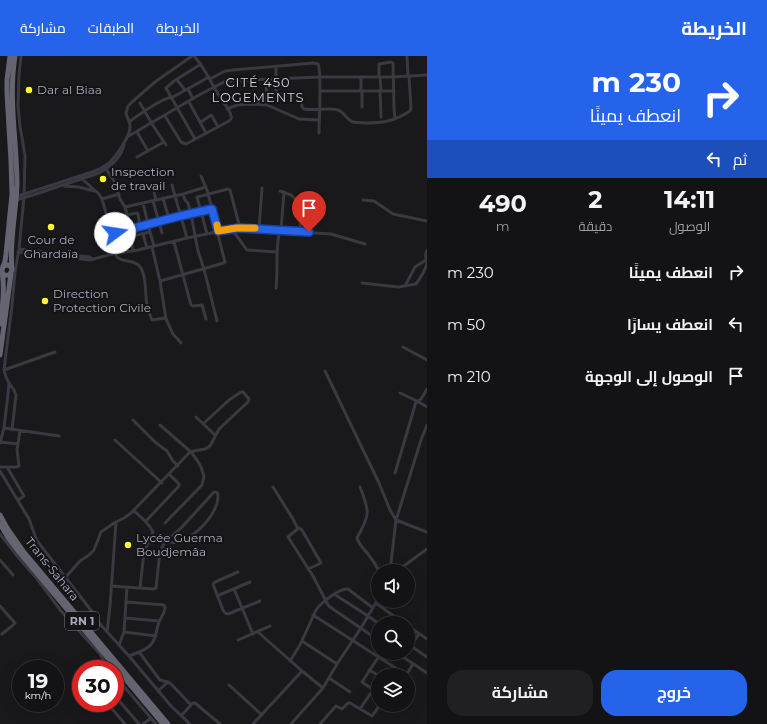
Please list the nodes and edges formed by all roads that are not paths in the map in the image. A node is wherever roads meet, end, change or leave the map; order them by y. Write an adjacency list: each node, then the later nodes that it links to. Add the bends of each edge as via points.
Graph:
1 (10, 56): 67 (highway, via 7,93)
2 (15, 56): 67 (highway, via 12,96 16,172)
3 (21, 56): 64 (street, via 18,106 25,156)
4 (193, 56): 6 (street); 38 (street, via 155,82 128,106 126,113)
5 (407, 56): 9 (street)
6 (201, 64): 13 (street); 17 (street)
7 (276, 66): 10 (street, via 316,63 319,64); 13 (street, via 228,71); 14 (street)
8 (427, 75): 9 (street)
9 (409, 76): 12 (street); 36 (street, via 411,108)
10 (320, 77): 14 (street); 15 (street); 22 (street)
11 (380, 77): 12 (street); 12 (street, via 378,64 391,62 394,64); 15 (street); 20 (street)
12 (394, 77): 21 (street)
13 (210, 78): 18 (street); 19 (street)
14 (275, 78): 16 (street); 32 (street, via 277,94 299,95 303,109)
15 (361, 78): 23 (street)
16 (266, 79): 18 (street, via 225,81); 28 (street)
17 (177, 80): 19 (street); 24 (street, via 166,88)
18 (214, 87): 25 (street); 31 (street)
19 (186, 89): 24 (street); 25 (street)
20 (380, 90): 21 (street); 23 (street); 35 (street)
21 (394, 90): 36 (street)
22 (320, 91): 23 (street); 32 (street)
23 (362, 91): 30 (street)
24 (171, 97): 29 (street); 33 (street)
25 (193, 99): 26 (street)
26 (189, 102): 29 (street); 39 (street)
27 (140, 103): 33 (street)
28 (267, 105): 31 (street, via 237,105); 37 (street, via 299,119)
29 (178, 108): 34 (street); 46 (street)
30 (362, 108)
31 (227, 109): 41 (street, via 231,119)
32 (320, 109): 36 (street, via 339,110 354,122 378,123); 37 (street)
33 (144, 111): 38 (street); 40 (street)
34 (165, 116): 40 (street); 46 (street, via 183,143 187,144)
35 (381, 117)
36 (395, 119)
37 (319, 120): 44 (street)
38 (129, 122): 45 (street)
39 (201, 122): 41 (street, via 211,115); 43 (street)
40 (152, 124): 42 (street); 48 (street, via 165,143)
41 (218, 127): 43 (street)
42 (137, 132): 45 (street); 48 (street)
43 (206, 133): 46 (street)
44 (319, 133)
45 (127, 138): 47 (street)
46 (195, 139)
47 (124, 144): 50 (street, via 117,160); 52 (street, via 103,167)
48 (148, 151): 49 (street)
49 (137, 157)
50 (106, 169): 52 (street); 61 (street)
51 (202, 176): 55 (street)
52 (81, 178): 54 (street); 58 (street); 64 (street)
53 (172, 185): 65 (street)
54 (58, 186): 58 (street); 64 (street)
55 (206, 187): 62 (street); 63 (street)
56 (153, 188): 69 (street)
57 (262, 188): 86 (street)
58 (95, 191): 68 (street)
59 (280, 191): 60 (street)
60 (284, 192): 88 (street); 90 (street, via 301,205)
61 (119, 194): 68 (street); 72 (street)
62 (183, 194): 65 (street); 75 (street)
63 (208, 194): 73 (street); 74 (street, via 197,197); 85 (street, via 230,189)
64 (24, 196): 67 (street); 103 (street)
65 (174, 196): 66 (street); 77 (street)
66 (163, 198): 69 (street); 78 (street)
67 (14, 199): 109 (highway); 110 (highway)
68 (102, 199): 81 (street)
69 (155, 200): 71 (street); 80 (street)
70 (363, 200): 79 (street, via 376,202 393,214)
71 (143, 203): 72 (street); 82 (street)
72 (125, 207): 76 (street)
73 (212, 209): 74 (street); 89 (street)
74 (201, 212): 75 (street); 95 (street)
75 (191, 214): 77 (street); 96 (street)
76 (127, 216): 81 (street); 83 (street, via 138,214); 87 (street)
77 (180, 216): 78 (street); 97 (street)
78 (169, 219): 80 (street)
79 (427, 221)
80 (159, 222): 82 (street); 92 (street)
81 (109, 223): 93 (street)
82 (148, 224): 83 (street); 91 (street)
83 (140, 226): 87 (street)
84 (231, 228): 85 (street); 89 (street); 105 (street, via 246,250)
85 (240, 228): 86 (street)
86 (259, 229): 88 (street)
87 (131, 230): 93 (street)
88 (281, 230): 90 (street); 105 (street)
89 (218, 231): 95 (street); 108 (street, via 225,262)
90 (300, 231): 99 (street, via 331,234)
91 (150, 232): 94 (street); 100 (street)
92 (162, 233)
93 (112, 234): 106 (street)
94 (143, 234): 101 (street); 104 (street, via 132,236)
95 (207, 234): 96 (street)
96 (195, 236): 97 (street); 108 (street)
97 (187, 238): 98 (street)
98 (174, 242): 100 (street); 111 (street)
99 (365, 244)
100 (153, 247): 101 (street); 112 (street)
101 (147, 248): 104 (street)
102 (427, 250): 107 (street)
103 (18, 251): 106 (street, via 90,260); 110 (street)
104 (132, 251): 106 (street)
105 (277, 252): 115 (street)
106 (113, 254): 117 (street, via 120,259 138,264 145,282 152,320)
107 (426, 260): 114 (street, via 416,267); 114 (street, via 425,268 416,284)
108 (204, 269): 111 (street); 119 (street)
109 (2, 270): 110 (highway, via 7,276); 110 (highway, via 6,265); 116 (highway, via 4,289)
110 (12, 272): 124 (highway); 126 (street, via 12,306)
111 (183, 275): 112 (street); 118 (street, via 192,305 202,305)
112 (160, 281): 117 (street)
113 (362, 283): 114 (street)
114 (405, 286)
115 (276, 288)
116 (1, 312): 120 (highway)
117 (165, 318): 121 (street)
118 (206, 319)
119 (217, 321)
120 (0, 324)
121 (181, 343)
122 (403, 347): 125 (street)
123 (55, 352): 126 (street)
124 (0, 355)
125 (427, 360)
126 (4, 370): 128 (street)
127 (325, 371): 159 (street)
128 (9, 383): 138 (street); 139 (street, via 16,395)
129 (427, 389): 131 (street)
130 (400, 393): 131 (street)
131 (417, 401): 132 (street); 151 (street)
132 (427, 407)
133 (196, 418): 135 (street)
134 (133, 420): 147 (street)
135 (203, 424): 141 (street); 141 (street, via 229,400 243,392 248,402)
136 (160, 425): 146 (street)
137 (427, 425): 159 (street)
138 (4, 428): 139 (street); 144 (street)
139 (12, 430): 140 (street)
140 (20, 431): 142 (street); 145 (street)
141 (215, 435): 146 (street, via 208,448)
142 (59, 436)
143 (115, 440): 153 (street)
144 (0, 443): 145 (street)
145 (18, 444): 149 (street, via 19,466)
146 (191, 452): 147 (street); 162 (street, via 201,467 204,481)
147 (178, 466): 152 (street)
148 (0, 467): 149 (street)
149 (7, 467): 156 (street, via 24,496)
150 (0, 471): 156 (street)
151 (395, 473)
152 (169, 474): 153 (street); 160 (street, via 180,486)
153 (162, 483): 157 (street)
154 (273, 487): 164 (street)
155 (360, 487): 170 (street, via 368,514 357,538)
156 (18, 500): 176 (street, via 37,541)
157 (134, 511): 160 (street); 161 (street)
158 (0, 515): 251 (highway, Trans-Sahara / RN 1, via 23,551)
159 (396, 520): 165 (street); 171 (street)
160 (146, 521): 180 (street, via 153,533 144,552)
161 (116, 522): 176 (street, via 101,532 94,550 80,561); 178 (street)
162 (165, 523)
163 (0, 524): 251 (highway, Trans-Sahara / RN 1, via 19,552)
164 (298, 528): 173 (street, via 288,537); 173 (street, via 302,530 321,563)
165 (427, 532)
166 (0, 534): 220 (street)
167 (166, 541): 167 (street, via 176,542 192,536 213,513 218,494 214,492); 180 (street, via 160,551 157,587)
168 (427, 549): 172 (street)
169 (0, 560): 175 (street)
170 (375, 564)
171 (391, 564)
172 (407, 564)
173 (308, 569): 184 (street)
174 (238, 572): 183 (street, via 214,583)
175 (13, 575)
176 (66, 578): 201 (street)
177 (250, 582): 181 (street)
178 (111, 586): 179 (street); 201 (street)
179 (127, 587): 180 (street); 186 (street)
180 (140, 588)
181 (234, 589): 183 (street); 191 (street)
182 (334, 594): 184 (street); 188 (street, via 346,588); 193 (street)
183 (217, 596): 191 (street, via 227,614)
184 (326, 600): 192 (street, via 318,606); 199 (street, via 330,607)
185 (260, 601): 191 (street)
186 (127, 602): 195 (street); 197 (street, via 164,605 165,610)
187 (0, 606): 204 (street, via 15,623)
188 (371, 607)
189 (373, 608): 193 (street)
190 (382, 608): 194 (street)
191 (242, 609): 205 (street)
192 (314, 615): 212 (street); 213 (street)
193 (368, 616): 196 (street); 199 (street)
194 (391, 616)
195 (125, 618): 197 (street); 202 (street)
196 (371, 618)
197 (159, 621): 208 (street)
198 (270, 626): 203 (street)
199 (361, 628): 207 (street); 212 (street)
200 (415, 631): 206 (street)
201 (107, 632): 214 (street)
202 (124, 632): 208 (street); 214 (street)
203 (258, 632): 205 (street); 224 (street)
204 (2, 634)
205 (253, 634): 211 (street)
206 (419, 634): 209 (street); 210 (street)
207 (371, 635)
208 (156, 636): 216 (street, via 149,647)
209 (415, 638)
210 (427, 639)
211 (238, 640)
212 (352, 640): 217 (street); 225 (street)
213 (302, 641): 224 (street); 225 (street)
214 (119, 644): 218 (street)
215 (415, 649): 219 (street)
216 (139, 652): 218 (street); 233 (street)
217 (371, 652)
218 (129, 656): 236 (street)
219 (427, 657)
220 (104, 660)
221 (376, 660): 230 (street)
222 (382, 660): 227 (street)
223 (407, 660): 226 (street)
224 (290, 661): 229 (street)
225 (337, 664): 232 (street)
226 (413, 664): 228 (street); 231 (street)
227 (393, 668)
228 (410, 668)
229 (302, 670): 238 (street); 248 (street)
230 (369, 670): 239 (street, via 362,682)
231 (427, 673)
232 (329, 678): 238 (street); 241 (street)
233 (160, 680): 234 (street); 236 (street)
234 (168, 682): 240 (street); 243 (street)
235 (228, 685): 248 (street)
236 (154, 686): 240 (street)
237 (124, 687): 250 (street)
238 (323, 688): 259 (street)
239 (371, 689)
240 (158, 691): 249 (street)
241 (350, 692)
242 (371, 693): 245 (street)
243 (191, 705): 249 (street); 257 (street, via 195,703)
244 (124, 706): 253 (street)
245 (360, 709): 247 (street, via 372,716); 260 (street, via 349,703 343,709 336,706)
246 (115, 712): 252 (street)
247 (375, 712)
248 (262, 714): 258 (street)
249 (181, 716): 256 (street)
250 (150, 718): 254 (street); 255 (street)
251 (167, 723)
252 (125, 724)
253 (139, 724)
254 (143, 724)
255 (156, 724)
256 (190, 724)
257 (220, 724)
258 (254, 724)
259 (291, 724)
260 (320, 724)

